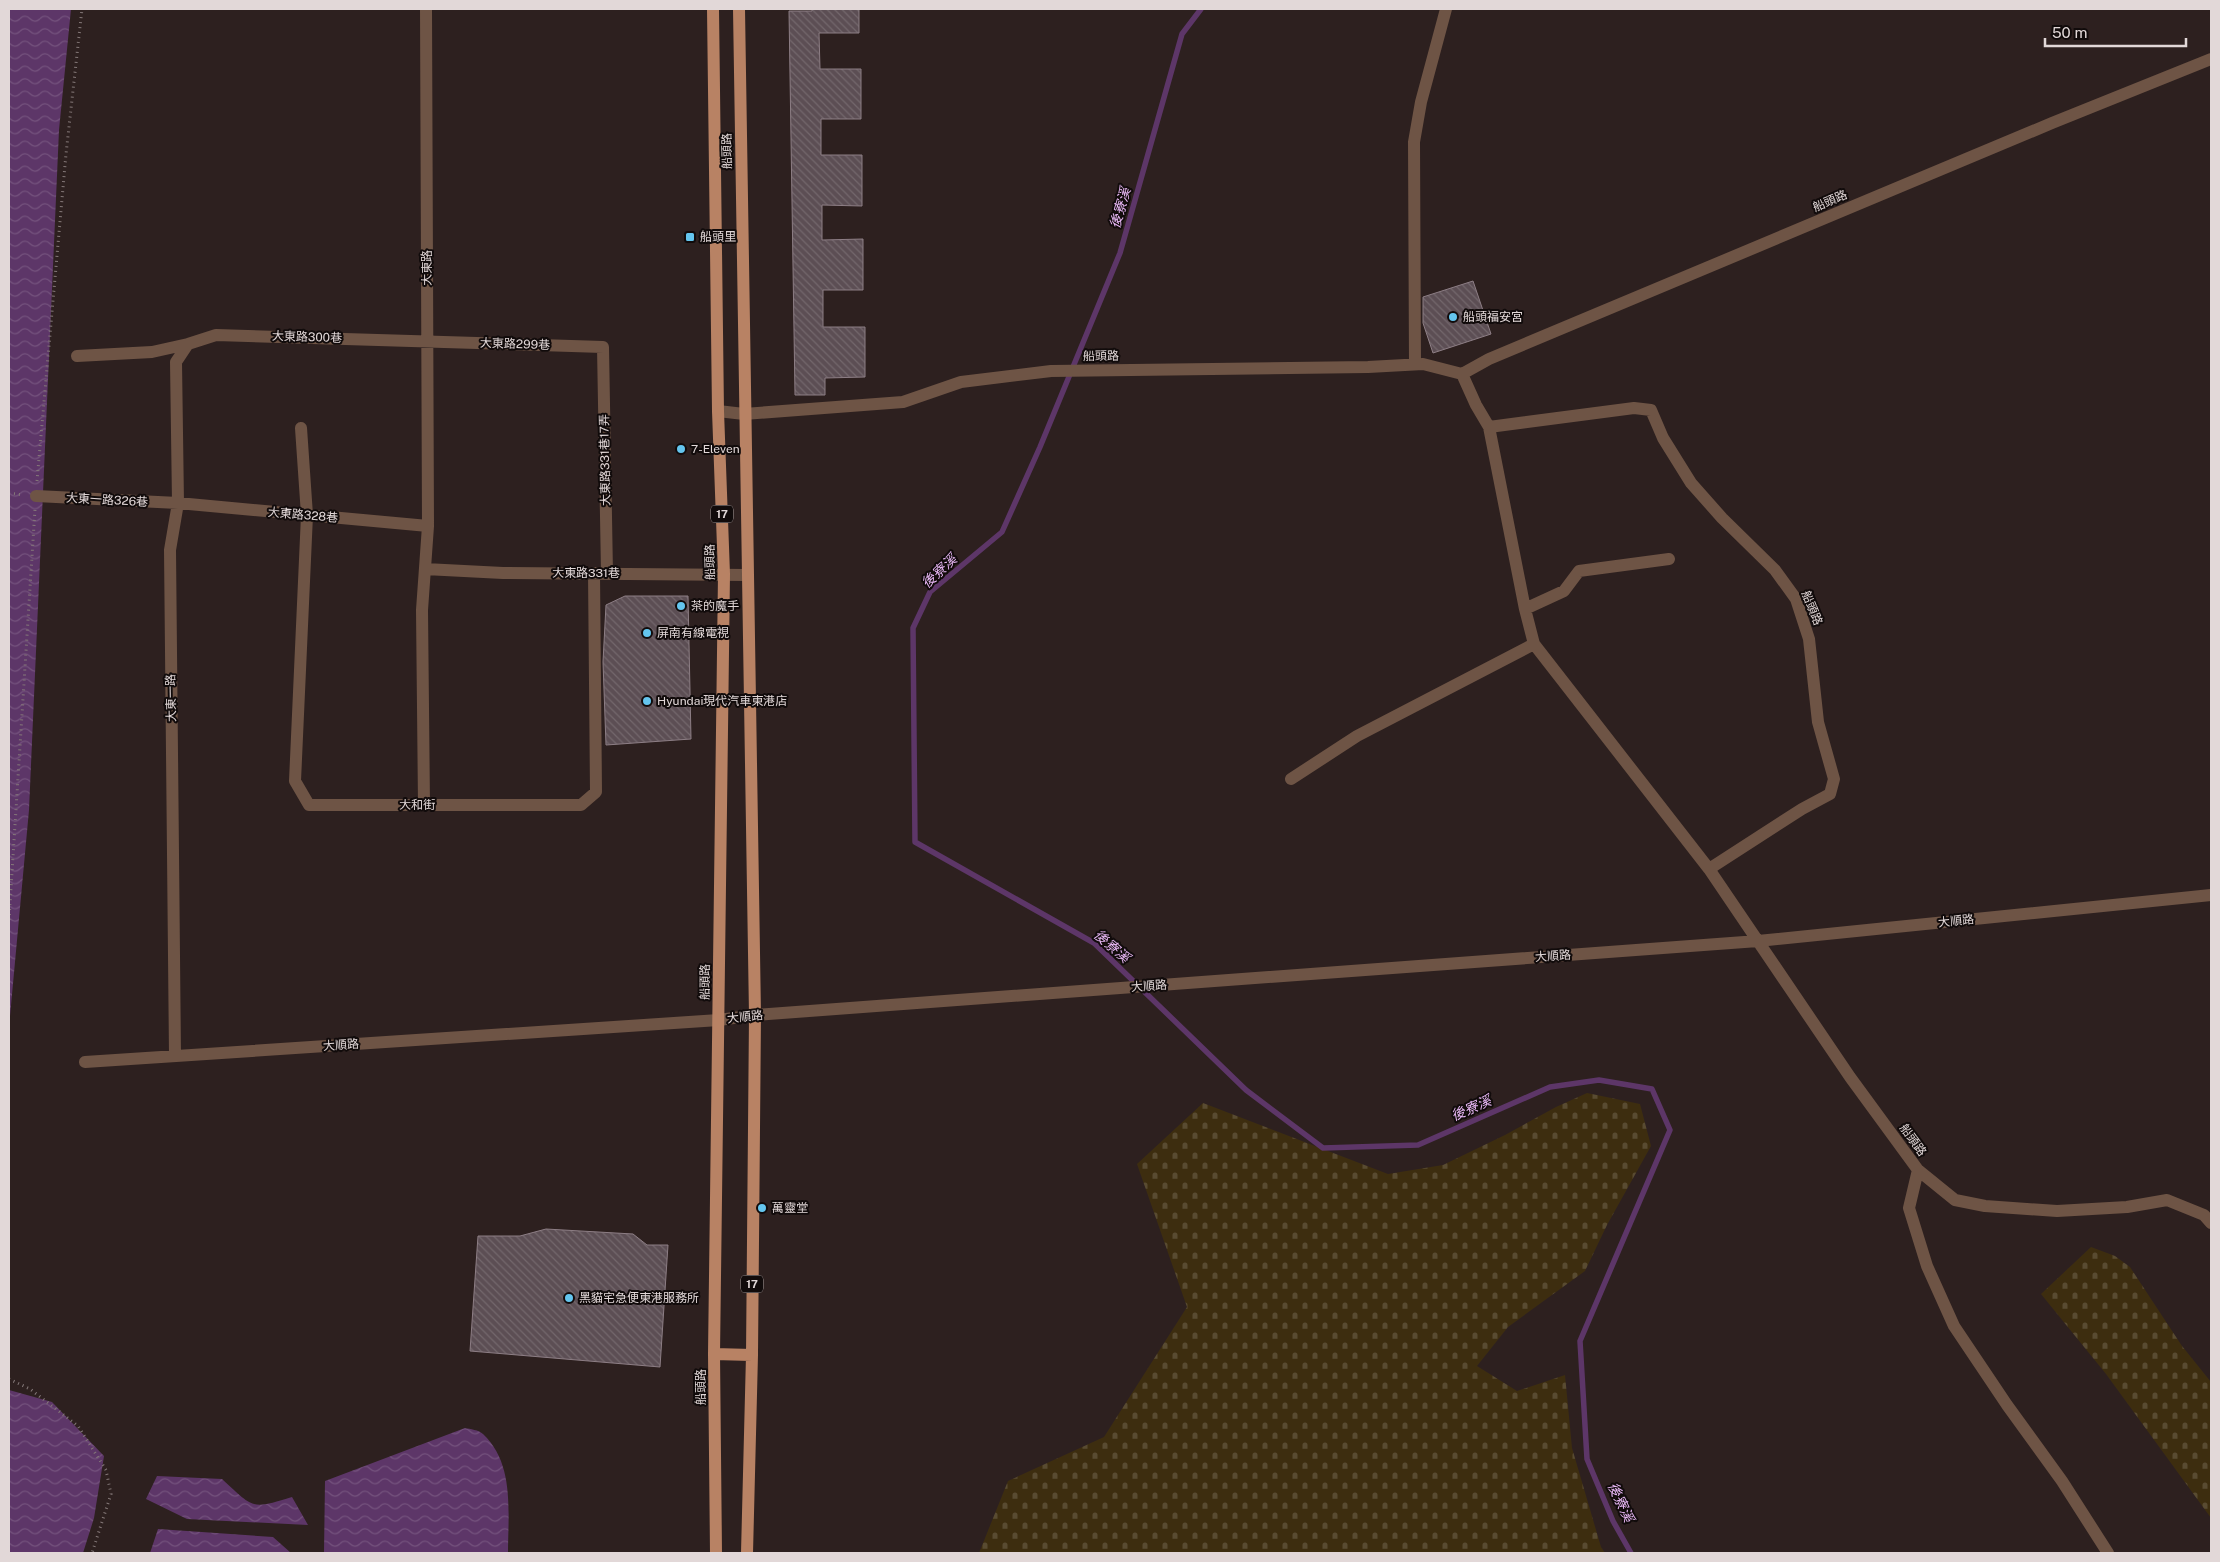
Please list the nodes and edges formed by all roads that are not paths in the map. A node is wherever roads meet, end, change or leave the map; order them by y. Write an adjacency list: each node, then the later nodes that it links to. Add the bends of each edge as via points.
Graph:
1 (426, 9): 6 (street, 大東路)
2 (713, 9): 12 (main road, 船頭路 / 17)
3 (739, 9): 13 (main road, 船頭路 / 17)
4 (1446, 9): 10 (street, via 1421,102 1414,142)
5 (2211, 59): 11 (street, 船頭路, via 2052,122 1489,359)
6 (428, 341): 7 (street, 大東路300巷, via 216,335); 8 (street, 大東路299巷); 19 (street, 大東路)
7 (188, 344): 9 (street, 大東路300巷, via 152,352); 17 (street, 大東一路, via 176,362)
8 (603, 347): 23 (street, 大東路331巷17弄)
9 (77, 356)
10 (1414, 364): 11 (street, 船頭路); 13 (street, 船頭路, via 1051,371 961,382 903,402)
11 (1462, 374): 14 (street, 船頭路)
12 (718, 410): 13 (street, 船頭路); 24 (main road, 船頭路 / 17)
13 (744, 414): 25 (main road, 船頭路 / 17)
14 (1489, 427): 26 (street, 船頭路); 30 (street, 船頭路, via 1634,408 1651,410 1663,438 1692,483 1775,570 1796,599 1809,639 1818,722 1834,779 1830,794)
15 (301, 428): 18 (street)
16 (36, 496): 17 (street, 大東一路326巷)
17 (178, 503): 18 (street, 大東路328巷); 35 (street, 大東一路, via 170,550)
18 (307, 515): 19 (street, 大東路328巷); 29 (street, 大和街, via 295,781 310,805)
19 (428, 526): 21 (street, 大東路)
20 (1670, 560): 26 (street, via 1579,571 1564,591)
21 (425, 569): 22 (street, 大東路331巷); 29 (street, 大東路, via 422,610)
22 (594, 573): 23 (street, 大東路331巷); 29 (street, 大和街, via 596,792 581,805)
23 (607, 573): 24 (street, 大東路331巷)
24 (724, 574): 25 (street, 大東路331巷); 34 (main road, 船頭路 / 17)
25 (746, 574): 33 (main road, 船頭路 / 17)
26 (1525, 609): 27 (street, 船頭路)
27 (1534, 644): 28 (street, via 1357,736); 30 (street, 船頭路)
28 (1291, 779)
29 (424, 805)
30 (1709, 869): 32 (street, 船頭路)
31 (2211, 895): 32 (street, 大順路)
32 (1758, 941): 33 (street, 大順路); 37 (street, 船頭路)
33 (755, 1015): 34 (street, 大順路); 40 (main road, 船頭路 / 17)
34 (719, 1020): 35 (street, 大順路); 39 (main road, 船頭路 / 17)
35 (175, 1056): 36 (street, 大順路)
36 (85, 1062)
37 (1918, 1170): 38 (street, 船頭路, via 1954,1200 1985,1206 2057,1211 2127,1207 2167,1200 2204,1215); 43 (street, via 1909,1208 1927,1266 1954,1326)
38 (2211, 1223)
39 (714, 1354): 40 (main road); 41 (main road, 船頭路 / 17)
40 (752, 1355): 42 (main road, 船頭路 / 17)
41 (716, 1553)
42 (746, 1553)
43 (2108, 1553)

